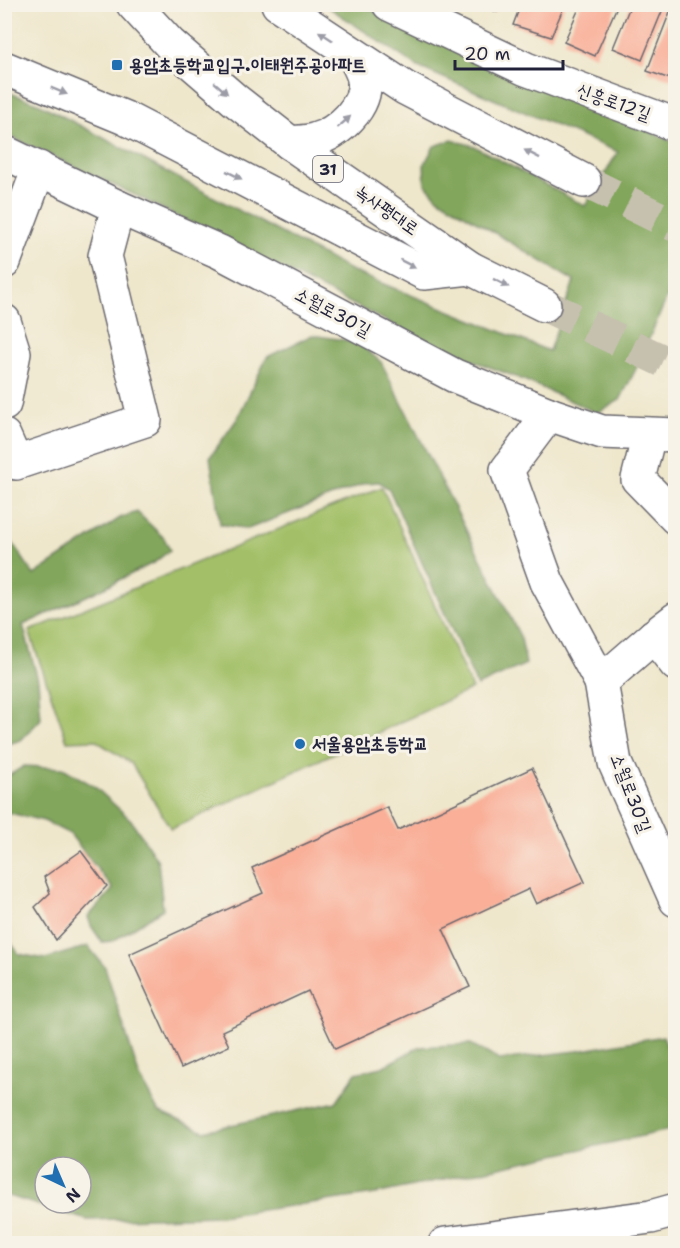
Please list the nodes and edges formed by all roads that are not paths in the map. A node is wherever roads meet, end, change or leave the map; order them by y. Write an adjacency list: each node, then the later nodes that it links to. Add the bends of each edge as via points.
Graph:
1 (133, 4): 7 (street, 녹사평대로 / 31, one-way to 7, via 178,51)
2 (278, 4): 4 (street, one-way to 2)
3 (389, 4): 6 (street, 신흥로12길, via 526,69)
4 (353, 54): 7 (street, one-way to 4, via 314,140 334,131 351,116 363,97 364,78); 10 (street, one-way to 4, via 405,88)
5 (4, 68): 13 (street, one-way to 13, via 124,118 424,273)
6 (675, 125)
7 (290, 142): 13 (street, 녹사평대로 / 31)
8 (4, 152): 9 (street, 소월로30길)
9 (39, 168): 11 (street, 소월로30길); 12 (street)
10 (584, 181)
11 (118, 207): 17 (street, 소월로30길, via 220,252 455,376); 19 (street, via 105,256 145,420 16,463)
12 (4, 262)
13 (470, 267): 14 (street, 녹사평대로 / 31, one-way to 14)
14 (544, 305)
15 (4, 321): 16 (street, via 14,353)
16 (4, 404)
17 (549, 414): 18 (street, 소월로30길, via 602,432); 23 (street, 소월로30길, via 507,470 547,582)
18 (662, 435): 20 (street, 소월로30길, via 638,479)
19 (4, 436)
20 (675, 518)
21 (665, 628): 22 (street); 23 (street)
22 (675, 664)
23 (601, 682): 24 (street, 소월로30길, via 615,763)
24 (675, 900)
25 (675, 1209): 26 (street, via 651,1216)
26 (446, 1244)

